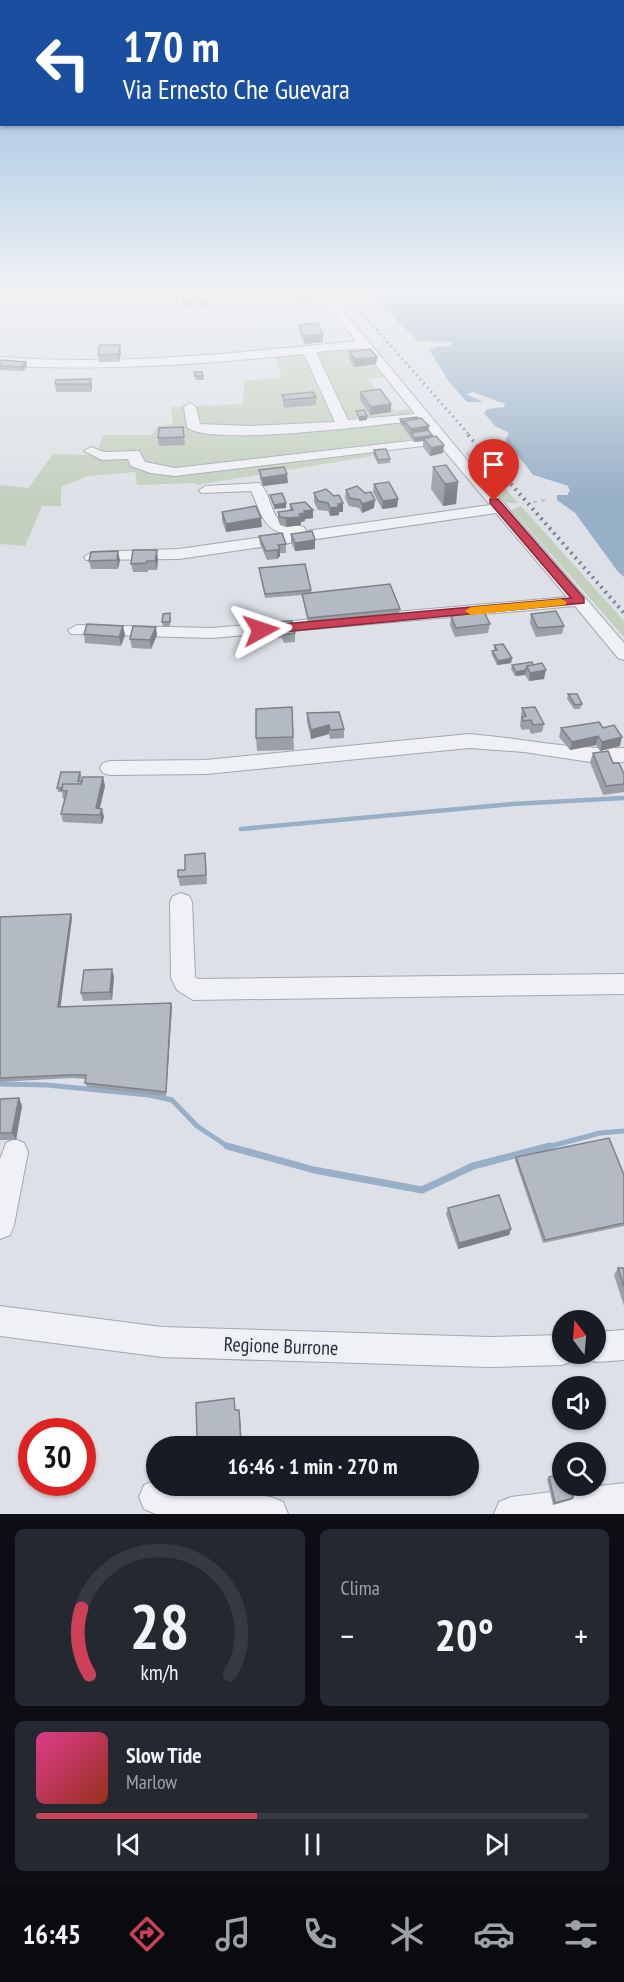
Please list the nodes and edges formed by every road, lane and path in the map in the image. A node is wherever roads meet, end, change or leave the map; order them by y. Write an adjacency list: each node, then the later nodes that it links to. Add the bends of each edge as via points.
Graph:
1 (203, 359): 4 (street, via 90,365)
2 (313, 359): 7 (street)
3 (377, 359): 13 (street)
4 (0, 361)
5 (190, 408): 7 (street, via 194,427 229,431)
6 (412, 417): 7 (street)
7 (343, 424)
8 (432, 442): 9 (street, via 175,472 140,465 135,454 102,456)
9 (91, 451)
10 (206, 490): 13 (street, via 254,486 274,525 289,531)
11 (546, 500): 12 (path)
12 (533, 502)
13 (497, 504): 14 (street, via 179,554); 15 (street)
14 (92, 557)
15 (579, 601): 16 (street, via 244,631); 17 (street)
16 (77, 630)
17 (624, 654)
18 (624, 755): 19 (street, via 597,756 524,744 469,741 206,767)
19 (110, 768)
20 (181, 902): 21 (street, via 183,978 193,990)
21 (624, 984)
22 (15, 1152): 23 (street)
23 (0, 1225)
24 (0, 1322): 27 (street, Regione Burrone, via 162,1342 489,1352)
25 (624, 1345): 26 (street)
26 (606, 1346)
27 (552, 1350)
28 (156, 1497): 30 (street)
29 (624, 1500): 31 (street)
30 (271, 1514)
31 (511, 1514)

